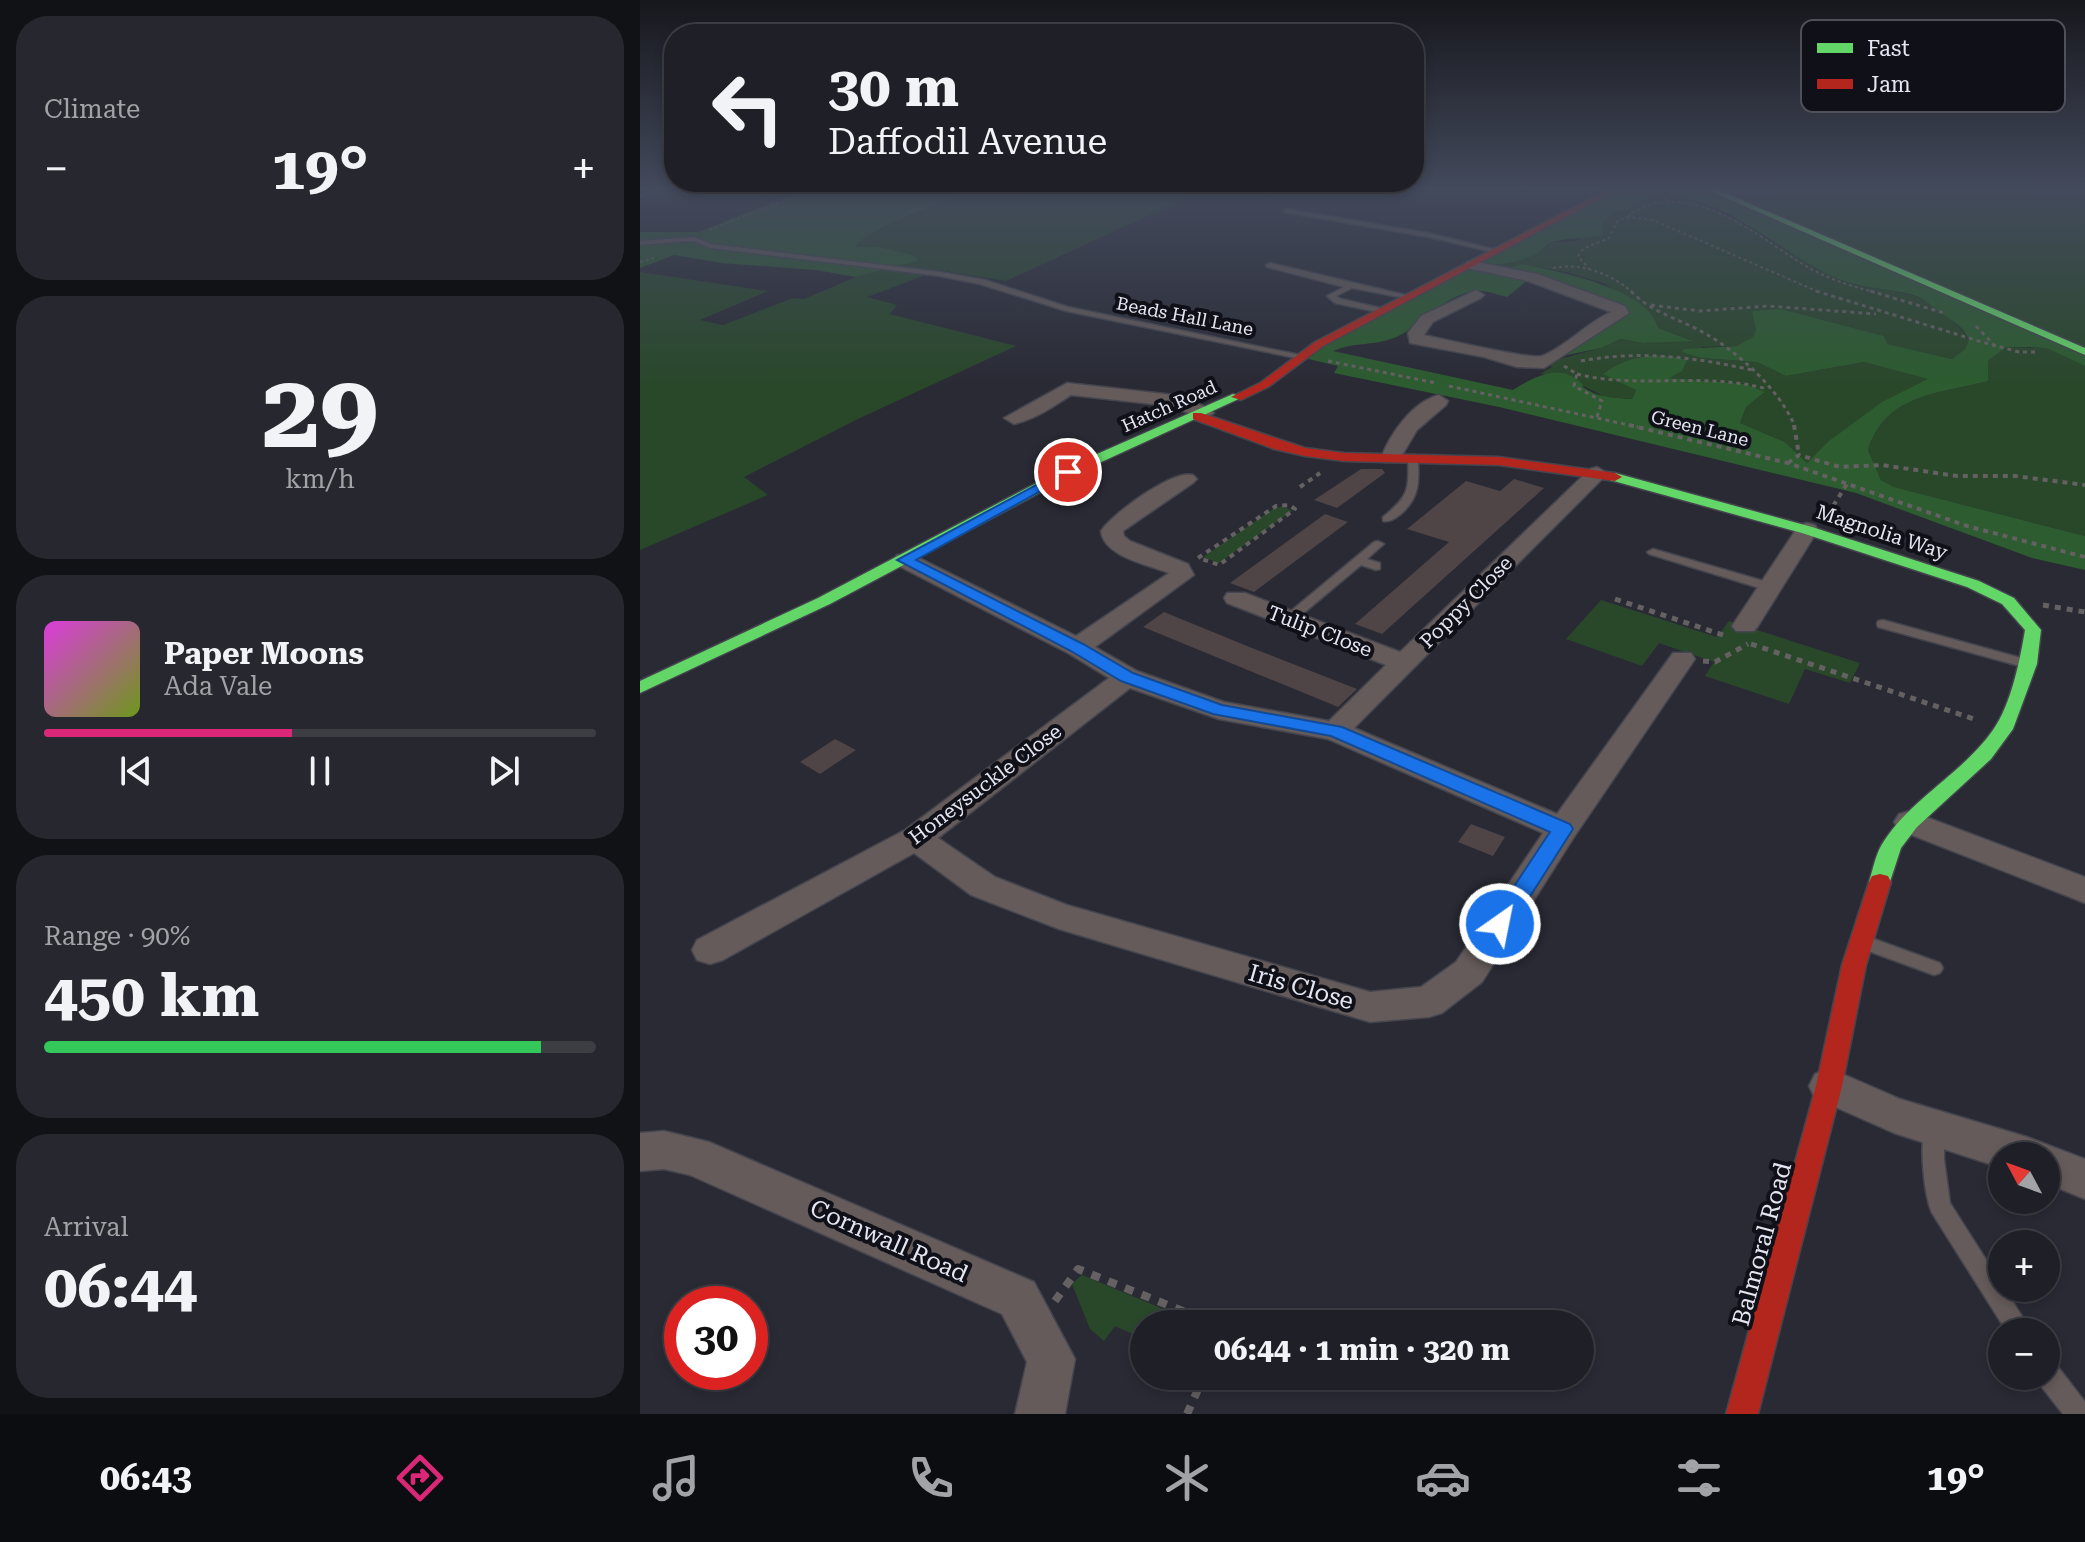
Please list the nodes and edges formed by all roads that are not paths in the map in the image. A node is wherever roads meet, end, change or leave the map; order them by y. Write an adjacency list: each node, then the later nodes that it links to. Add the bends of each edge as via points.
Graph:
1 (767, 253): 11 (lane, Beads Hall Lane, via 982,282 1066,309)
2 (1493, 253): 5 (street, Hatch Road)
3 (1857, 253): 10 (street)
4 (1270, 265): 6 (lane)
5 (1472, 265): 7 (street, via 1532,277 1608,303 1621,313 1599,323 1556,364 1517,362 1416,339 1427,319); 8 (street, Hatch Road)
6 (1351, 286): 8 (lane); 9 (lane, via 1331,296)
7 (1476, 295)
8 (1410, 297): 9 (street, Hatch Road)
9 (1382, 311): 11 (street, Hatch Road)
10 (2085, 352)
11 (1301, 356): 13 (street, Hatch Road, via 1264,385)
12 (1439, 401): 15 (street, via 1400,434)
13 (1200, 414): 14 (street, via 1174,401 1070,385 1044,405); 15 (street, Magnolia Way, via 1243,434 1305,452); 23 (street, Hatch Road, via 1068,472)
14 (1014, 418)
15 (1391, 458): 16 (street, Magnolia Way)
16 (1413, 458): 17 (street, Magnolia Way); 19 (lane, via 1414,494)
17 (1597, 473): 20 (street, Magnolia Way, via 1668,488); 33 (street, Poppy Close)
18 (1186, 479): 31 (street, via 1112,531 1122,546 1190,563 1182,575)
19 (1387, 519)
20 (1811, 532): 26 (street); 34 (street, Magnolia Way, via 2003,597 2024,614 2033,630)
21 (1378, 544): 24 (lane)
22 (1653, 552): 26 (lane)
23 (905, 560): 31 (street); 36 (street, Hatch Road)
24 (1359, 560): 25 (lane); 28 (lane)
25 (1376, 566)
26 (1770, 587): 30 (street)
27 (1236, 598): 28 (street, Tulip Close)
28 (1289, 619): 33 (street, Tulip Close)
29 (1883, 624): 34 (lane)
30 (1747, 635)
31 (1077, 647): 35 (street)
32 (1682, 659): 39 (street, Iris Close)
33 (1405, 663): 37 (street, Poppy Close)
34 (2028, 664): 38 (street, via 2004,729 1984,755)
35 (1127, 677): 37 (street, via 1219,710); 40 (street, Honeysuckle Close)
36 (640, 688)
37 (1335, 731): 39 (street)
38 (1910, 822): 41 (street); 42 (street, via 1891,846)
39 (1563, 829): 40 (street, Iris Close, via 1469,972 1429,1002 1370,1007 1059,916 983,886)
40 (916, 838): 43 (street, Honeysuckle Close)
41 (2085, 890)
42 (1862, 941): 44 (lane); 45 (street)
43 (710, 950)
44 (1934, 968)
45 (1829, 1086): 46 (street, via 1894,1115); 54 (street, Balmoral Road)
46 (1934, 1125): 47 (street); 51 (lane, via 1940,1206)
47 (1988, 1143)
48 (640, 1152): 53 (street, Cornwall Road, via 694,1156 1018,1298 1051,1359)
49 (2060, 1169): 50 (street)
50 (2085, 1179)
51 (2011, 1318)
52 (2060, 1390): 55 (lane)
53 (1040, 1414)
54 (1742, 1414)
55 (2079, 1414)

